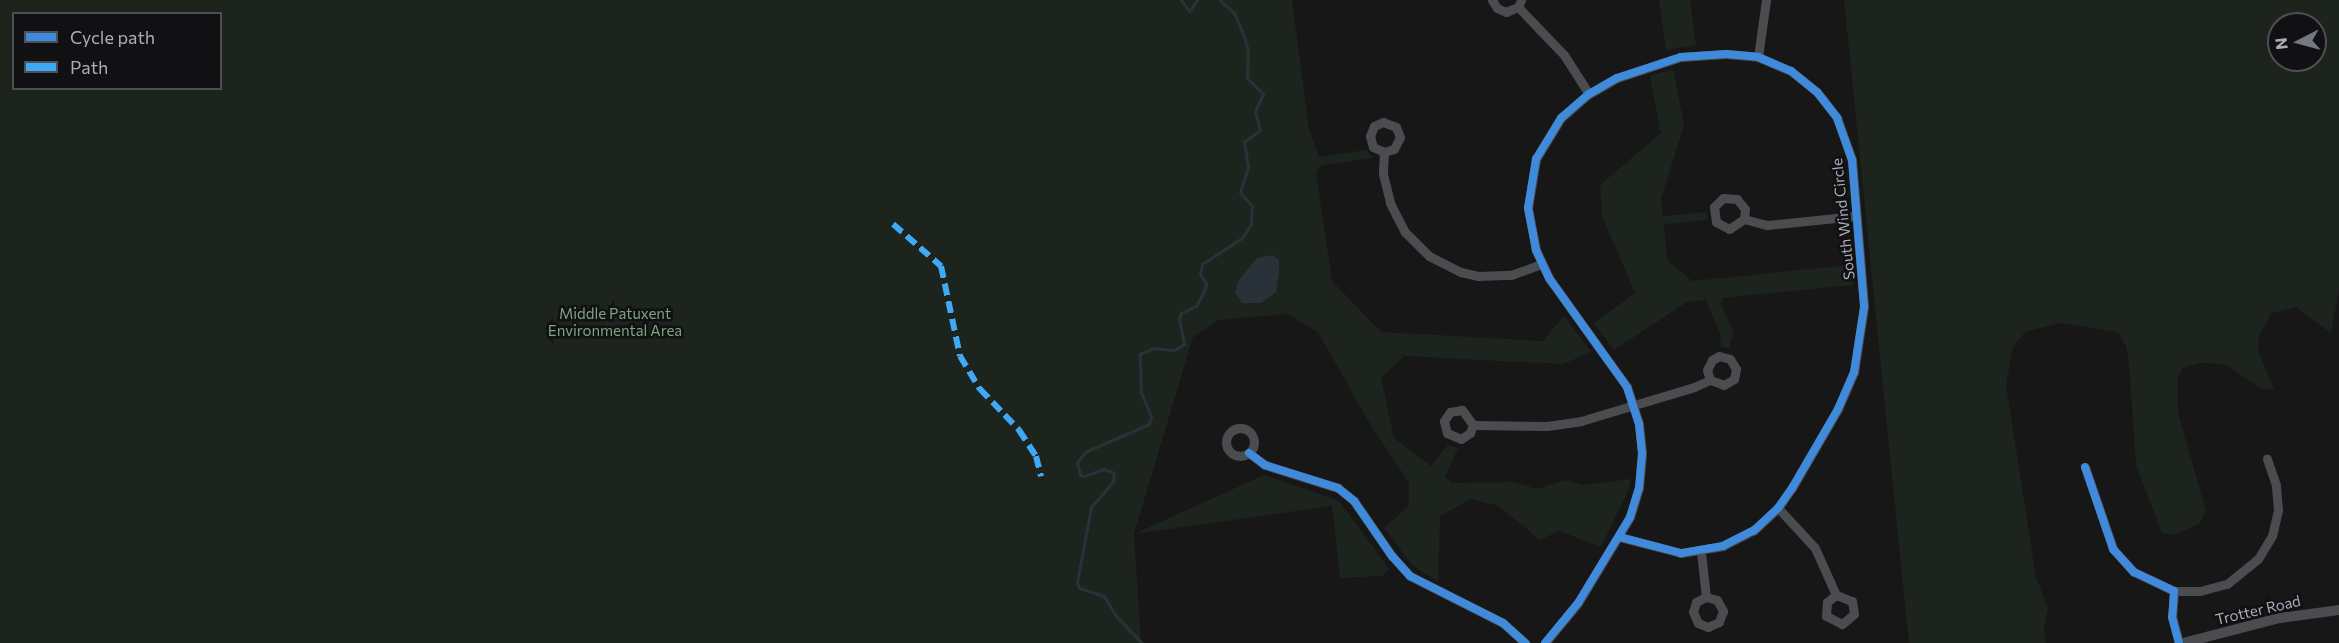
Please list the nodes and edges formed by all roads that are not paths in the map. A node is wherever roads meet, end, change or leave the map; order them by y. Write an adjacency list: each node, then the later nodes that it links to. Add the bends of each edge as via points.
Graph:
1 (1492, 0): 3 (street, via 1501,11)
2 (1766, 0): 4 (street)
3 (1519, 4): 5 (street, via 1564,55)
4 (1758, 57): 5 (street, South Wind Circle, via 1712,54 1667,60 1629,73); 7 (street, South Wind Circle, via 1805,81 1833,111 1852,160)
5 (1588, 94): 9 (street, South Wind Circle, via 1550,131 1531,175 1529,224)
6 (1384, 152): 9 (street, via 1386,189 1396,219 1429,256 1478,276 1511,275)
7 (1856, 216): 8 (street, via 1767,225); 16 (street, South Wind Circle, via 1864,306 1858,354 1838,409)
8 (1744, 219)
9 (1542, 264): 11 (street, South Wind Circle, via 1618,373)
10 (1710, 380): 11 (street)
11 (1634, 405): 12 (street, via 1556,425); 17 (street, South Wind Circle, via 1641,436 1642,470 1635,504)
12 (1473, 424)
13 (1249, 453): 23 (street, via 1265,465 1338,488 1354,501 1410,576 1503,623)
14 (2267, 459): 19 (street, via 2276,485 2278,510 2272,536 2258,559 2227,584 2200,591)
15 (2085, 467): 19 (street, via 2113,549 2134,572)
16 (1779, 507): 18 (street, South Wind Circle, via 1739,539); 20 (street, via 1815,548)
17 (1619, 537): 18 (street, South Wind Circle, via 1664,551); 24 (street, South Wind Circle, via 1578,603)
18 (1701, 552): 21 (street)
19 (2174, 591): 25 (street, via 2172,617)
20 (1836, 595)
21 (1706, 597)
22 (2339, 610): 25 (street, Trotter Road, via 2280,618)
23 (1525, 643)
24 (1545, 643)
25 (2181, 643)

